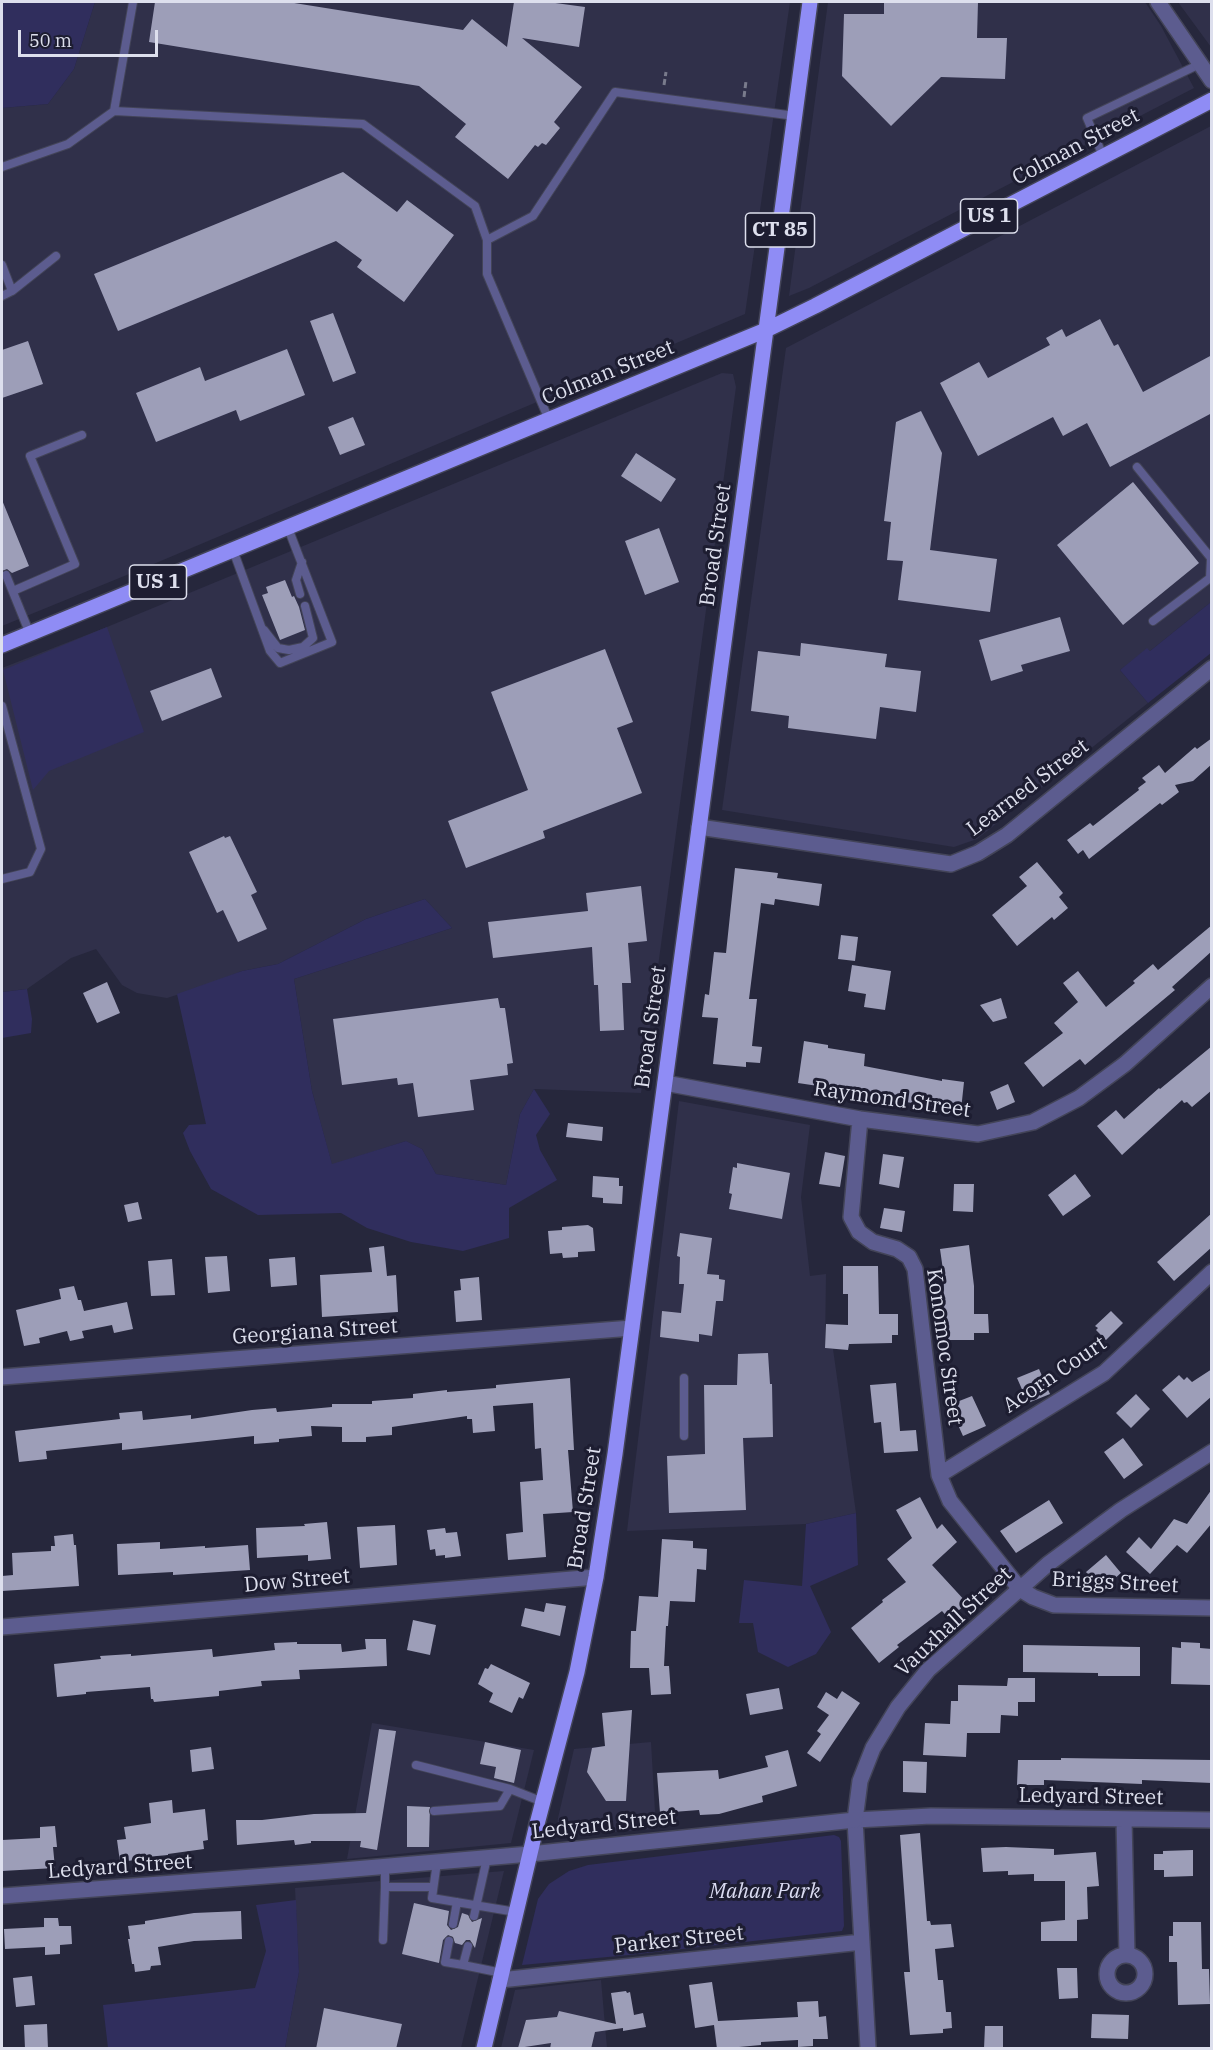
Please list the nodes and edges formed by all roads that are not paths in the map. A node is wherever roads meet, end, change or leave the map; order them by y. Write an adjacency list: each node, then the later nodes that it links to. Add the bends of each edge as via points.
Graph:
1 (133, 2): 7 (lane)
2 (810, 2): 8 (main road, Broad Street / CT 85)
3 (1158, 2): 4 (street)
4 (1200, 64): 5 (street); 9 (lane, via 1087,118)
5 (1212, 81)
6 (1212, 100): 9 (main road, Colman Street / US 1)
7 (114, 111): 10 (lane, via 68,144); 11 (lane, via 363,124 475,206)
8 (795, 116): 11 (lane, via 615,92 533,216); 16 (main road, Broad Street / CT 85)
9 (1103, 156): 16 (main road, Colman Street / US 1)
10 (2, 167)
11 (487, 240): 17 (lane, via 487,274)
12 (56, 256): 14 (lane)
13 (2, 265): 14 (lane)
14 (12, 291): 15 (lane)
15 (2, 296)
16 (766, 330): 17 (main road, Colman Street / US 1); 33 (main road, Broad Street)
17 (549, 420): 20 (main road, Colman Street / US 1)
18 (82, 435): 24 (lane, via 30,456 75,564)
19 (1137, 467): 27 (lane, via 1210,558 1210,578)
20 (288, 528): 21 (main road, Colman Street / US 1); 22 (lane)
21 (233, 550): 28 (lane); 29 (main road, Colman Street / US 1)
22 (302, 562): 25 (lane, via 296,580); 28 (lane, via 333,642 280,663 270,651)
23 (6, 575): 24 (lane)
24 (13, 591): 29 (lane)
25 (300, 594)
26 (304, 606): 28 (lane, via 313,638 303,647 278,648)
27 (1153, 621)
28 (260, 624)
29 (30, 634): 30 (main road, Colman Street / US 1)
30 (2, 645)
31 (1212, 668): 33 (street, Learned Street, via 1007,835 951,864)
32 (2, 706): 34 (lane, via 41,849 30,872)
33 (699, 827): 36 (main road, Broad Street)
34 (2, 879)
35 (1212, 986): 37 (street, Raymond Street, via 1125,1064 1079,1098 1033,1122 978,1134)
36 (665, 1083): 37 (street, Raymond Street); 39 (main road, Broad Street)
37 (860, 1119): 44 (street, Konomoc Street, via 851,1217 859,1232 909,1257 915,1269)
38 (1212, 1272): 44 (street, Acorn Court, via 1104,1373)
39 (632, 1328): 40 (street, Georgiana Street); 45 (main road, Broad Street)
40 (2, 1377)
41 (684, 1378): 42 (lane)
42 (684, 1436)
43 (1212, 1452): 46 (street, Vauxhall Street, via 1121,1510 1047,1564)
44 (939, 1475): 46 (street, Konomoc Street, via 950,1501)
45 (596, 1577): 48 (street, Dow Street); 51 (main road, Broad Street, via 577,1672)
46 (1020, 1589): 47 (street, Briggs Street, via 1054,1605); 54 (street, Vauxhall Street, via 945,1654 898,1707 866,1763)
47 (1212, 1608)
48 (2, 1627)
49 (416, 1765): 50 (lane)
50 (510, 1788): 51 (lane); 52 (lane, via 500,1806)
51 (543, 1802): 56 (main road, Broad Street)
52 (434, 1811)
53 (1124, 1819): 54 (street, Ledyard Street, via 931,1816); 55 (street, Ledyard Street); 72 (street)
54 (855, 1820): 56 (street, Ledyard Street); 70 (street, Vauxhall Street)
55 (1212, 1820)
56 (530, 1854): 57 (street, Ledyard Street); 65 (main road, Broad Street)
57 (487, 1858): 58 (street, Ledyard Street); 64 (lane)
58 (437, 1862): 59 (street, Ledyard Street); 61 (lane)
59 (385, 1866): 60 (lane); 62 (street, Ledyard Street)
60 (385, 1887): 61 (lane); 68 (lane)
61 (434, 1887): 63 (lane, via 432,1898)
62 (2, 1896)
63 (457, 1902): 64 (lane); 67 (lane)
64 (477, 1905): 65 (lane); 66 (lane)
65 (516, 1912): 74 (main road, Broad Street)
66 (474, 1916)
67 (453, 1924)
68 (383, 1940)
69 (449, 1941): 73 (lane, via 445,1962)
70 (862, 1942): 74 (street, Parker Street); 76 (street, Vauxhall Street)
71 (468, 1946): 73 (lane)
72 (1127, 1955)
73 (463, 1965): 74 (lane)
74 (501, 1977): 75 (main road, Broad Street)
75 (484, 2049)
76 (868, 2049)

